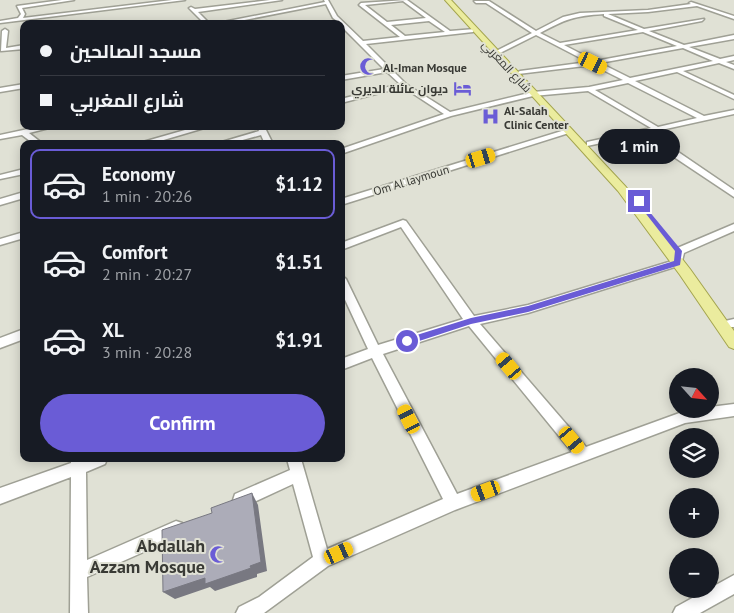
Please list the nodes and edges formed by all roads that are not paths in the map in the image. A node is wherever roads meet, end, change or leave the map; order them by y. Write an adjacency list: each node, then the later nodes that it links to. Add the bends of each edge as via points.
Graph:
1 (72, 0): 17 (street, via 18,7 23,14)
2 (183, 0): 12 (street); 17 (street)
3 (280, 0): 12 (street)
4 (448, 0): 25 (main road, شارع المغربي)
5 (452, 0): 36 (main road, شارع المغربي)
6 (681, 0): 9 (street)
7 (326, 1): 19 (street); 20 (street)
8 (476, 2): 28 (street, via 487,2)
9 (698, 5): 10 (street); 14 (street)
10 (668, 10): 13 (street); 24 (street, via 702,20)
11 (734, 10): 14 (street)
12 (194, 11): 18 (street)
13 (602, 13): 24 (street); 28 (street, via 572,16)
14 (721, 14): 16 (street)
15 (430, 18): 22 (street); 22 (street, via 404,0 361,4); 27 (street)
16 (734, 18)
17 (20, 20): 21 (street)
18 (204, 20)
19 (234, 20)
20 (338, 20)
21 (0, 22)
22 (386, 24): 30 (street)
23 (345, 26): 31 (street)
24 (641, 29): 32 (street); 33 (street)
25 (473, 30): 27 (street); 51 (main road, شارع المغربي)
26 (5, 31): 35 (street)
27 (448, 32): 30 (street)
28 (536, 33): 32 (street); 36 (street)
29 (734, 37): 33 (street)
30 (404, 38): 31 (street)
31 (363, 43): 42 (street)
32 (558, 45): 40 (street)
33 (682, 46): 39 (street); 40 (street)
34 (20, 48): 35 (street)
35 (2, 50): 38 (street)
36 (498, 52): 44 (main road, شارع المغربي)
37 (734, 58): 39 (street)
38 (0, 59)
39 (719, 61): 41 (street); 43 (street)
40 (593, 63): 44 (street); 46 (street)
41 (734, 67)
42 (388, 70): 45 (street); 47 (street)
43 (677, 70): 46 (street); 52 (street)
44 (520, 73): 51 (main road, شارع المغربي)
45 (345, 77)
46 (629, 81): 49 (street); 56 (street)
47 (404, 85): 53 (street); 55 (street)
48 (20, 87): 50 (street)
49 (589, 89): 51 (street); 57 (street)
50 (0, 90)
51 (535, 94): 55 (street); 62 (main road, شارع المغربي); 68 (main road, شارع المغربي)
52 (734, 97)
53 (345, 100)
54 (734, 112): 56 (street)
55 (449, 114): 69 (street)
56 (702, 118): 57 (street)
57 (657, 129): 63 (street)
58 (33, 130): 61 (street)
59 (193, 130): 66 (street)
60 (259, 130): 67 (street)
61 (23, 132): 64 (street); 65 (street)
62 (568, 132): 74 (street, Om Al laymoun); 81 (main road, شارع المغربي, via 622,189)
63 (647, 132): 68 (street); 72 (street)
64 (0, 137)
65 (34, 140)
66 (155, 140)
67 (230, 140)
68 (590, 144): 80 (main road, شارع المغربي)
69 (345, 151)
70 (20, 172): 71 (street)
71 (0, 177)
72 (734, 194)
73 (20, 196): 75 (street)
74 (345, 201)
75 (0, 202)
76 (734, 227): 80 (street)
77 (20, 235): 78 (street)
78 (0, 242)
79 (345, 245): 83 (street, via 403,223)
80 (679, 251): 81 (street); 84 (main road, شارع المغربي)
81 (677, 263): 83 (street, via 528,309); 87 (main road, شارع المغربي)
82 (345, 287): 88 (street)
83 (471, 321): 88 (street); 91 (street)
84 (733, 326)
85 (20, 336): 86 (street)
86 (0, 343)
87 (734, 343)
88 (375, 351): 89 (street); 95 (street)
89 (345, 363)
90 (734, 410): 91 (street, via 685,418)
91 (584, 455): 95 (street)
92 (78, 463): 94 (street); 99 (street)
93 (296, 466): 96 (street); 98 (street)
94 (0, 496)
95 (452, 503): 98 (street)
96 (226, 507)
97 (189, 523): 99 (street)
98 (322, 560): 101 (street)
99 (80, 572): 102 (street)
100 (734, 584): 104 (street)
101 (266, 608): 103 (street)
102 (79, 613)
103 (245, 613)
104 (682, 613)

